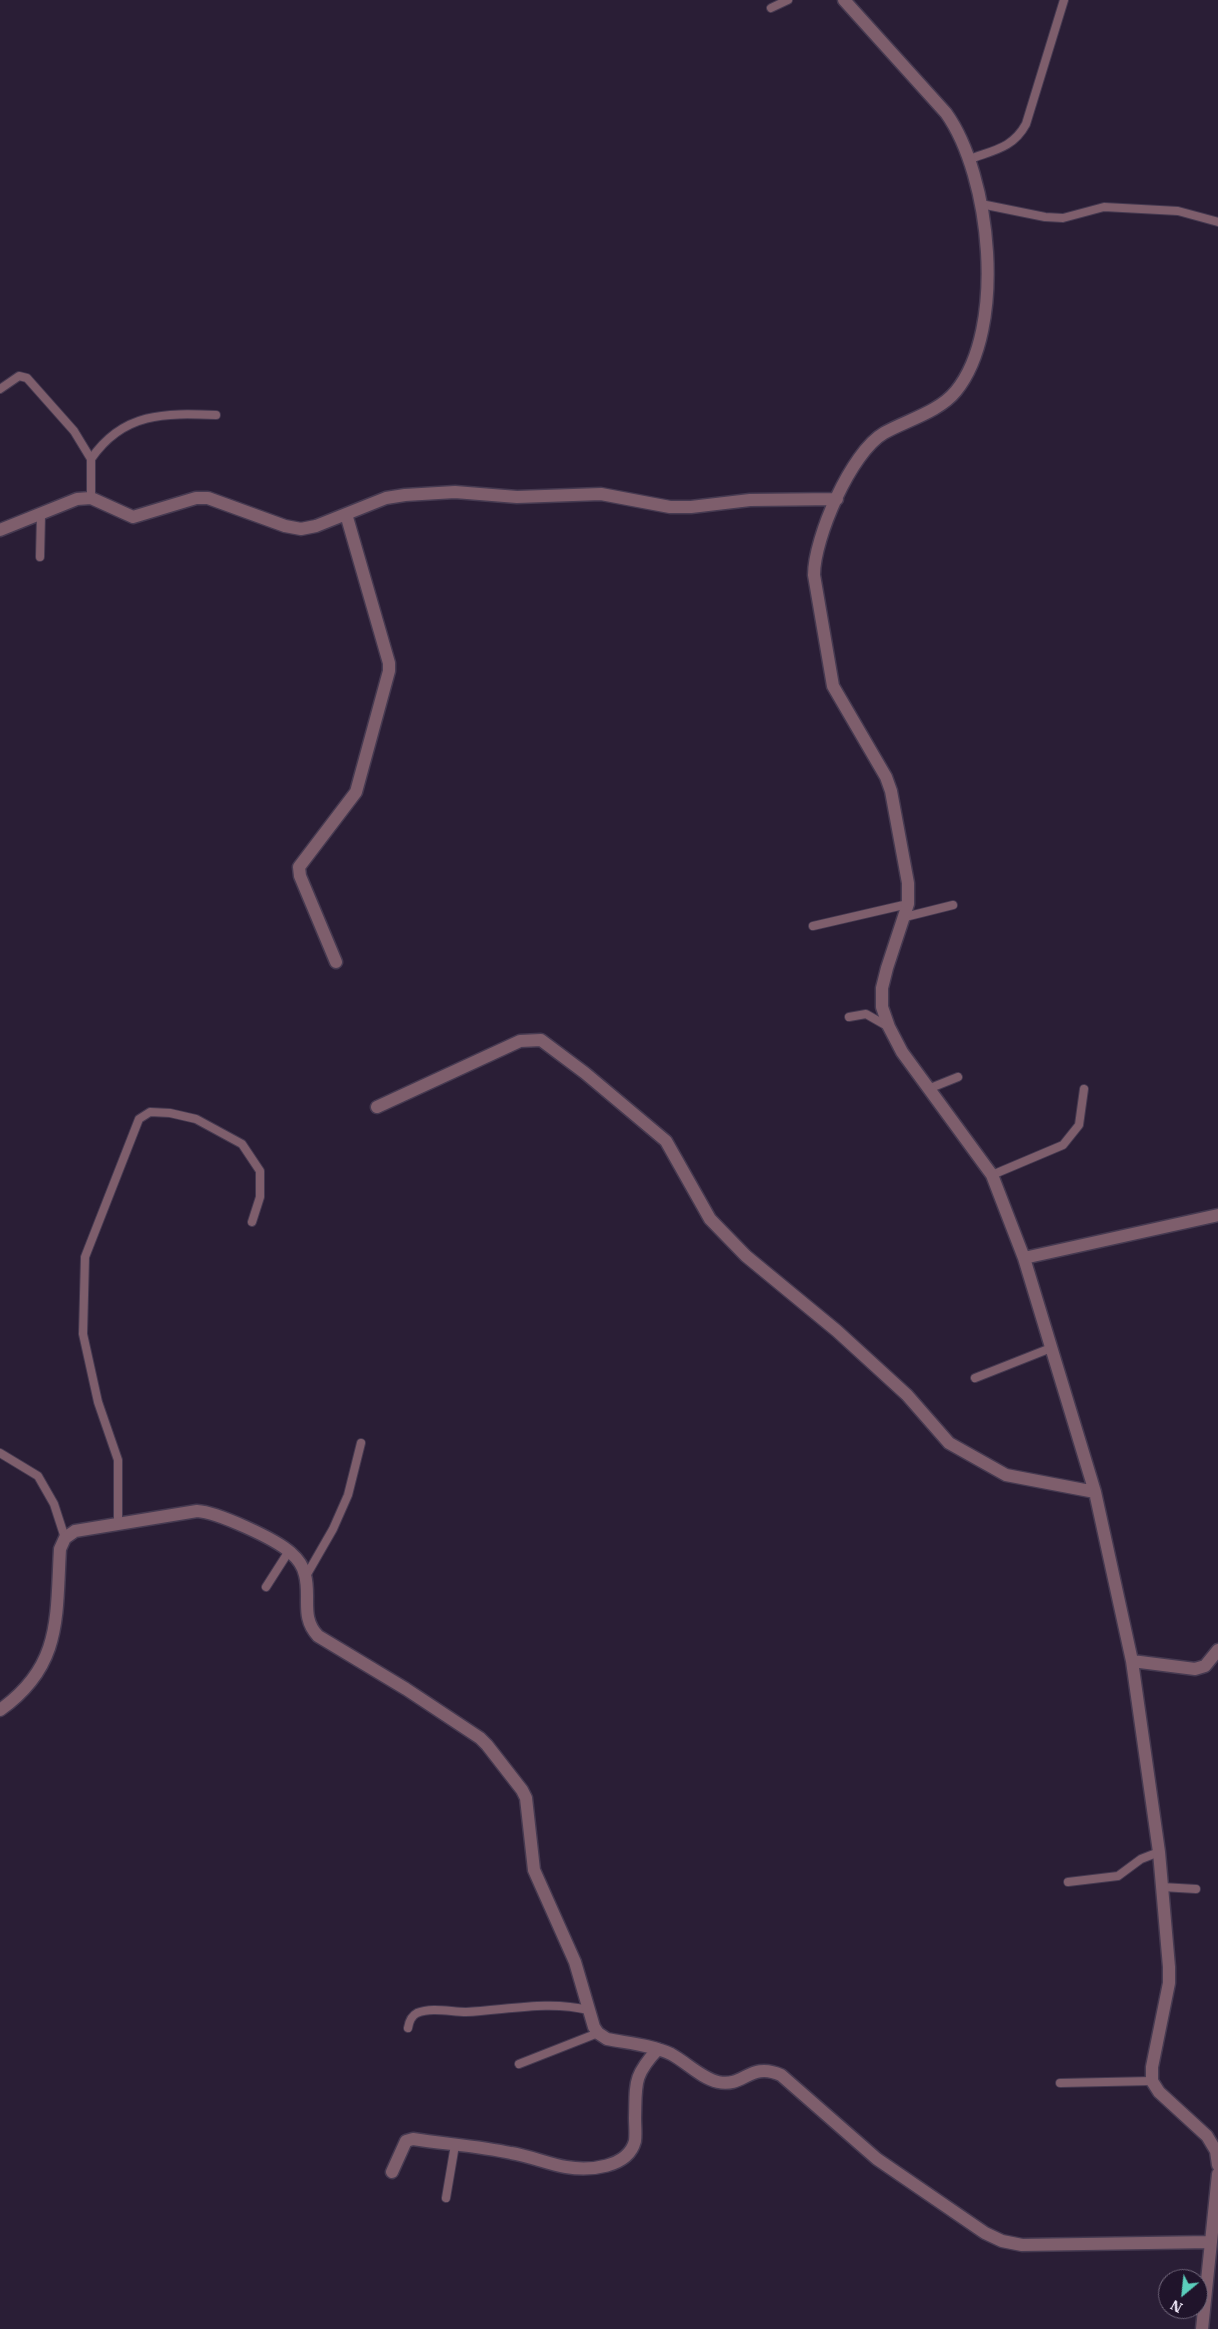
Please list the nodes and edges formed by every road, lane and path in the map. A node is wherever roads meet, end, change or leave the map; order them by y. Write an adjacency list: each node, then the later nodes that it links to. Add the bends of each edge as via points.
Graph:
1 (788, 0): 4 (lane)
2 (844, 0): 5 (street, via 946,113)
3 (1064, 0): 5 (lane, via 1026,124 1019,137)
4 (771, 8)
5 (970, 159): 6 (street)
6 (981, 204): 7 (lane, via 1045,217 1063,218 1104,207 1178,211); 12 (street, via 987,248 982,332 965,378 939,405 870,443 860,455)
7 (1218, 222)
8 (0, 389): 10 (lane, via 19,376 27,378 74,431)
9 (216, 415): 10 (lane, via 171,414 140,419 112,435)
10 (91, 459): 11 (lane)
11 (91, 498): 13 (street, via 133,516 196,498 208,498 302,529); 14 (street, via 77,499)
12 (837, 499): 13 (street, via 750,500 670,507 601,494 517,497 455,492 405,494); 17 (street, via 814,562 828,667 842,705 879,764 891,791 908,883)
13 (346, 514): 21 (street, via 389,671 356,792 299,867)
14 (41, 515): 15 (street); 16 (lane)
15 (0, 530)
16 (40, 557)
17 (908, 904): 19 (street); 20 (lane)
18 (953, 905): 19 (lane)
19 (905, 918): 23 (street, via 882,988 882,1007)
20 (813, 926)
21 (336, 962)
22 (849, 1017): 23 (lane, via 866,1014)
23 (889, 1027): 26 (street)
24 (958, 1077): 26 (lane)
25 (1084, 1089): 28 (lane, via 1079,1125 1063,1145)
26 (928, 1090): 28 (street)
27 (376, 1107): 36 (street, via 520,1041 542,1040 666,1141 710,1219 746,1256 837,1331 907,1395 948,1444 1006,1475)
28 (992, 1175): 31 (street)
29 (1218, 1215): 31 (street)
30 (252, 1222): 37 (lane, via 260,1197 260,1171 242,1144 188,1117 150,1112 139,1119 85,1258 82,1334 98,1402 118,1460)
31 (1024, 1258): 32 (street)
32 (1051, 1348): 33 (lane); 36 (street)
33 (975, 1378)
34 (361, 1443): 40 (lane, via 348,1495)
35 (0, 1452): 38 (lane, via 38,1476 54,1504)
36 (1094, 1492): 43 (street)
37 (118, 1524): 38 (street, via 75,1531); 39 (street, via 197,1511 210,1512)
38 (65, 1538): 44 (street, via 60,1549 56,1631 43,1666 20,1696)
39 (289, 1551): 40 (street, via 301,1564); 41 (lane)
40 (306, 1576): 49 (street, via 306,1617 318,1636 480,1738 522,1790 526,1798 534,1870 575,1962)
41 (266, 1587)
42 (1218, 1650): 43 (street, via 1205,1666 1195,1669)
43 (1132, 1661): 45 (street)
44 (0, 1710)
45 (1159, 1852): 46 (lane, via 1141,1858 1118,1876); 47 (street)
46 (1068, 1882)
47 (1162, 1887): 48 (lane); 54 (street, via 1169,1983)
48 (1196, 1889)
49 (588, 2010): 50 (lane, via 572,2006 464,2012 428,2010 415,2013); 51 (street)
50 (408, 2028)
51 (598, 2033): 52 (street, via 607,2039); 53 (lane)
52 (658, 2049): 56 (street, via 637,2076 635,2140 630,2153 621,2161 566,2167 512,2153); 61 (street, via 718,2082 734,2082 759,2070 769,2070 780,2076 877,2159 1002,2241 1022,2245)
53 (519, 2064)
54 (1152, 2081): 55 (lane); 57 (street, via 1159,2092 1207,2136 1216,2151)
55 (1060, 2083)
56 (455, 2145): 58 (street, via 413,2139 406,2141); 60 (lane)
57 (1218, 2165)
58 (392, 2172)
59 (1218, 2174): 61 (street)
60 (446, 2198)
61 (1210, 2242): 62 (street)
62 (1202, 2329)

